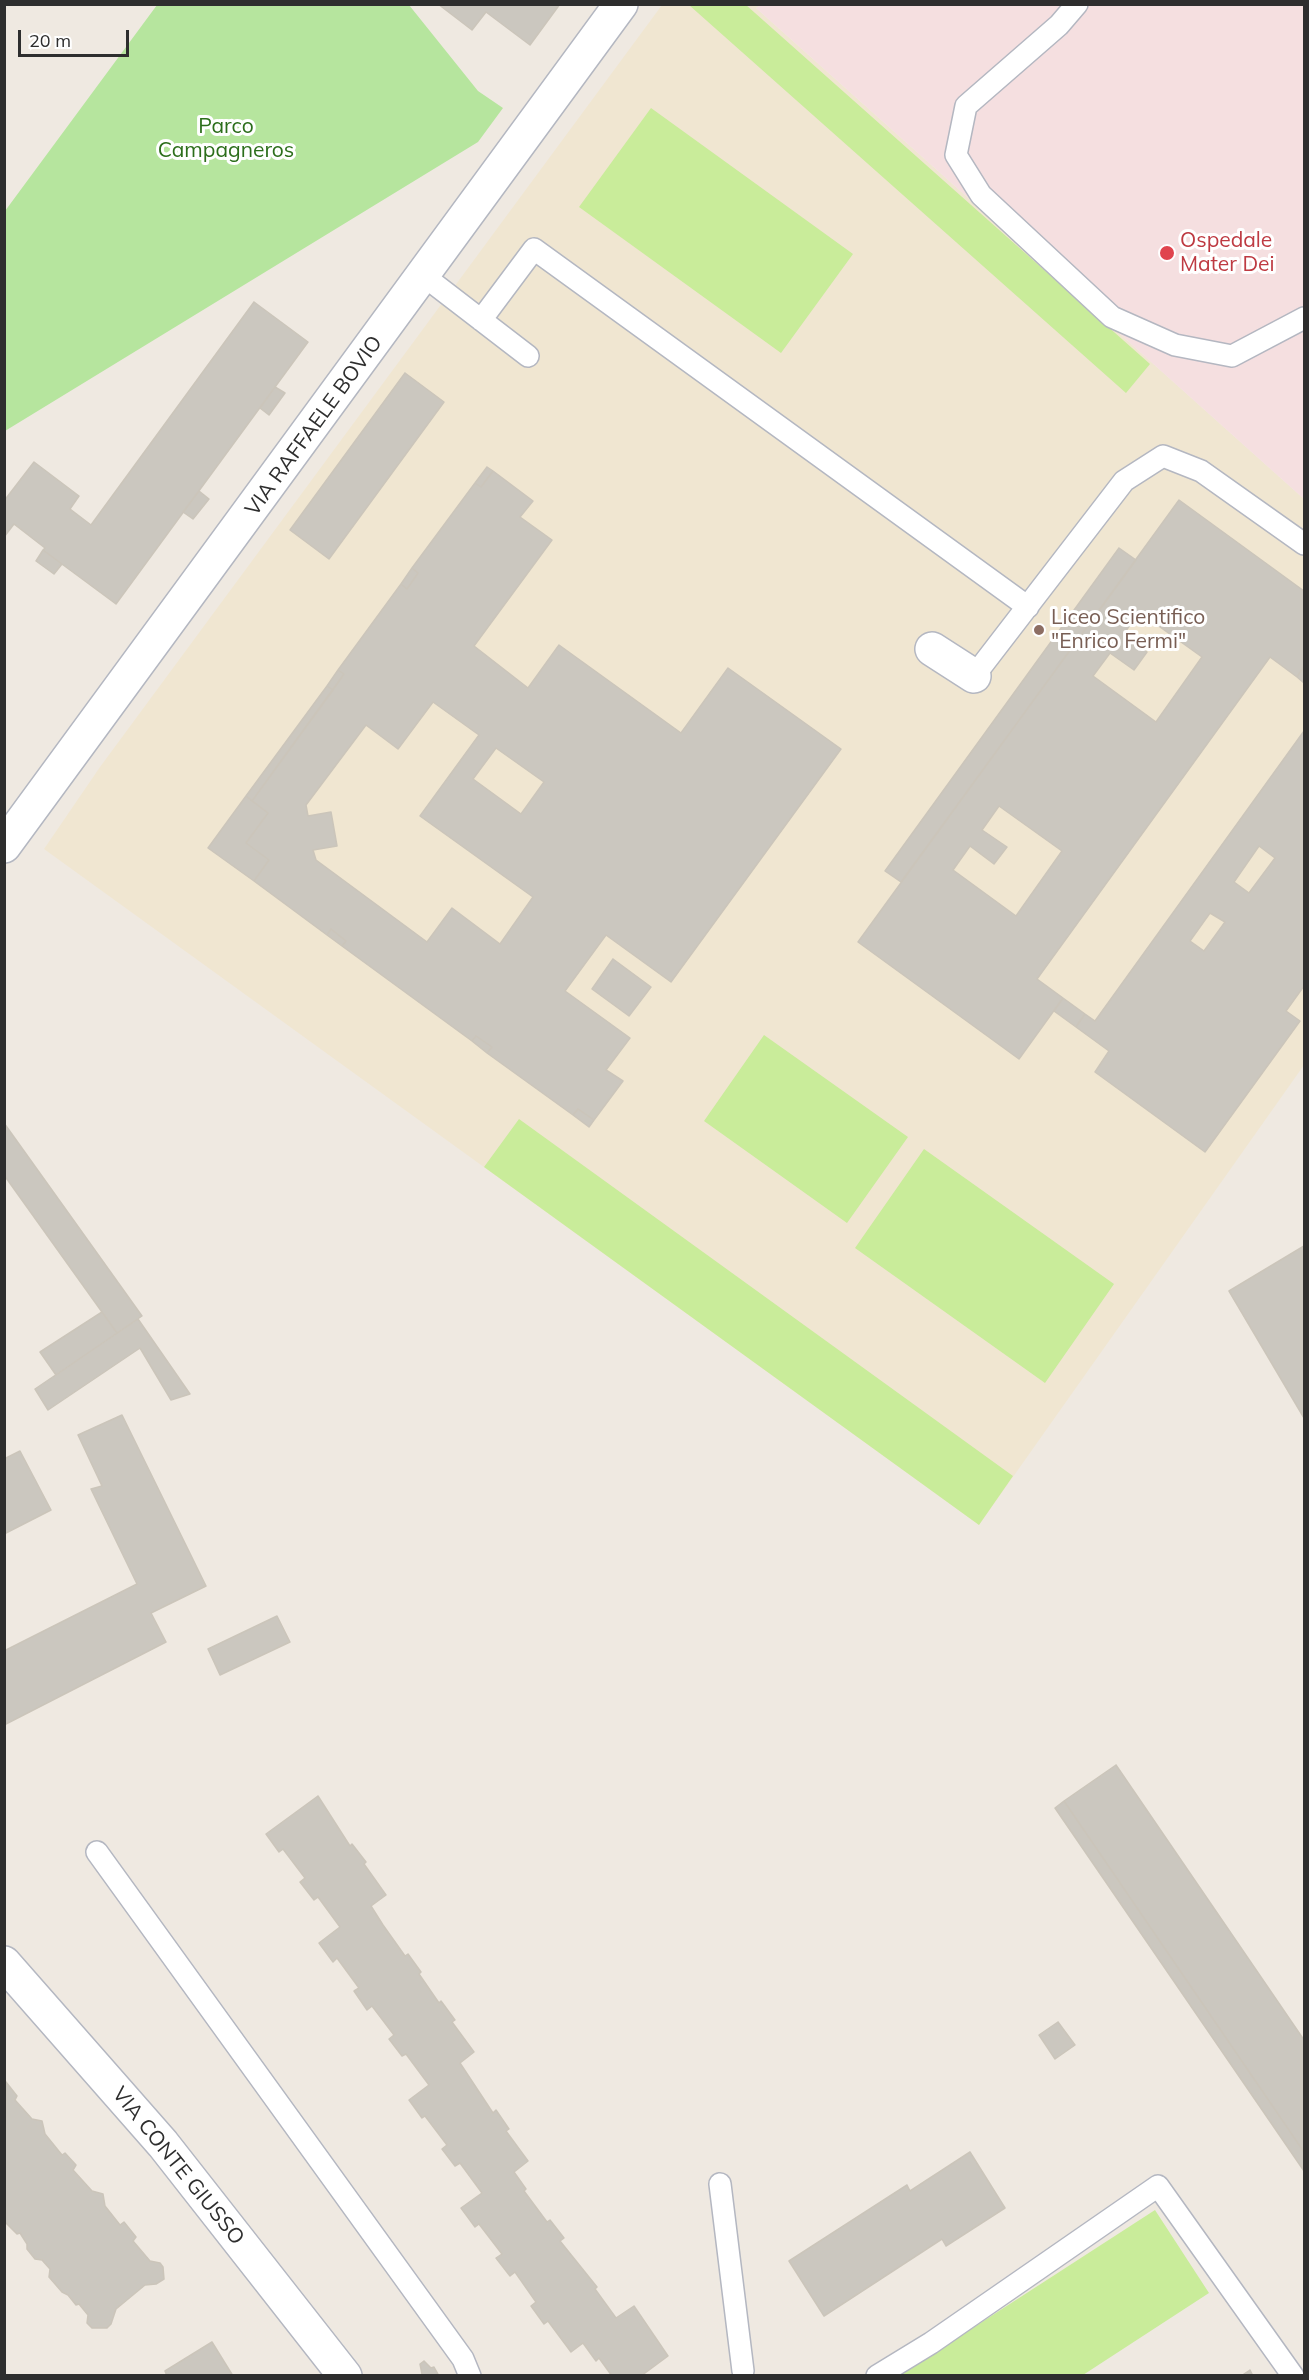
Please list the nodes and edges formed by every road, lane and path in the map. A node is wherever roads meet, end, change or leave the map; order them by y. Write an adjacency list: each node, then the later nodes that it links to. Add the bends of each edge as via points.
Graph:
1 (621, 4): 3 (street, VIA RAFFAELE BOVIO)
2 (1077, 4): 4 (lane, via 1059,25 966,106 956,155 981,195 1112,317 1175,345 1232,356)
3 (424, 276): 5 (lane); 11 (street, VIA RAFFAELE BOVIO)
4 (1305, 318)
5 (481, 320): 6 (lane); 8 (lane, via 534,249)
6 (528, 356)
7 (1305, 544): 8 (lane, via 1201,471 1163,456 1124,481)
8 (1028, 606): 10 (lane)
9 (932, 649): 10 (street)
10 (974, 676)
11 (4, 846)
12 (97, 1852): 17 (lane, via 463,2358)
13 (4, 1963): 16 (street, VIA CONTE GIUSSO, via 163,2144)
14 (720, 2184): 15 (lane)
15 (745, 2374)
16 (345, 2376)
17 (470, 2376)
18 (876, 2376): 19 (lane, via 1158,2186)
19 (1293, 2376)

